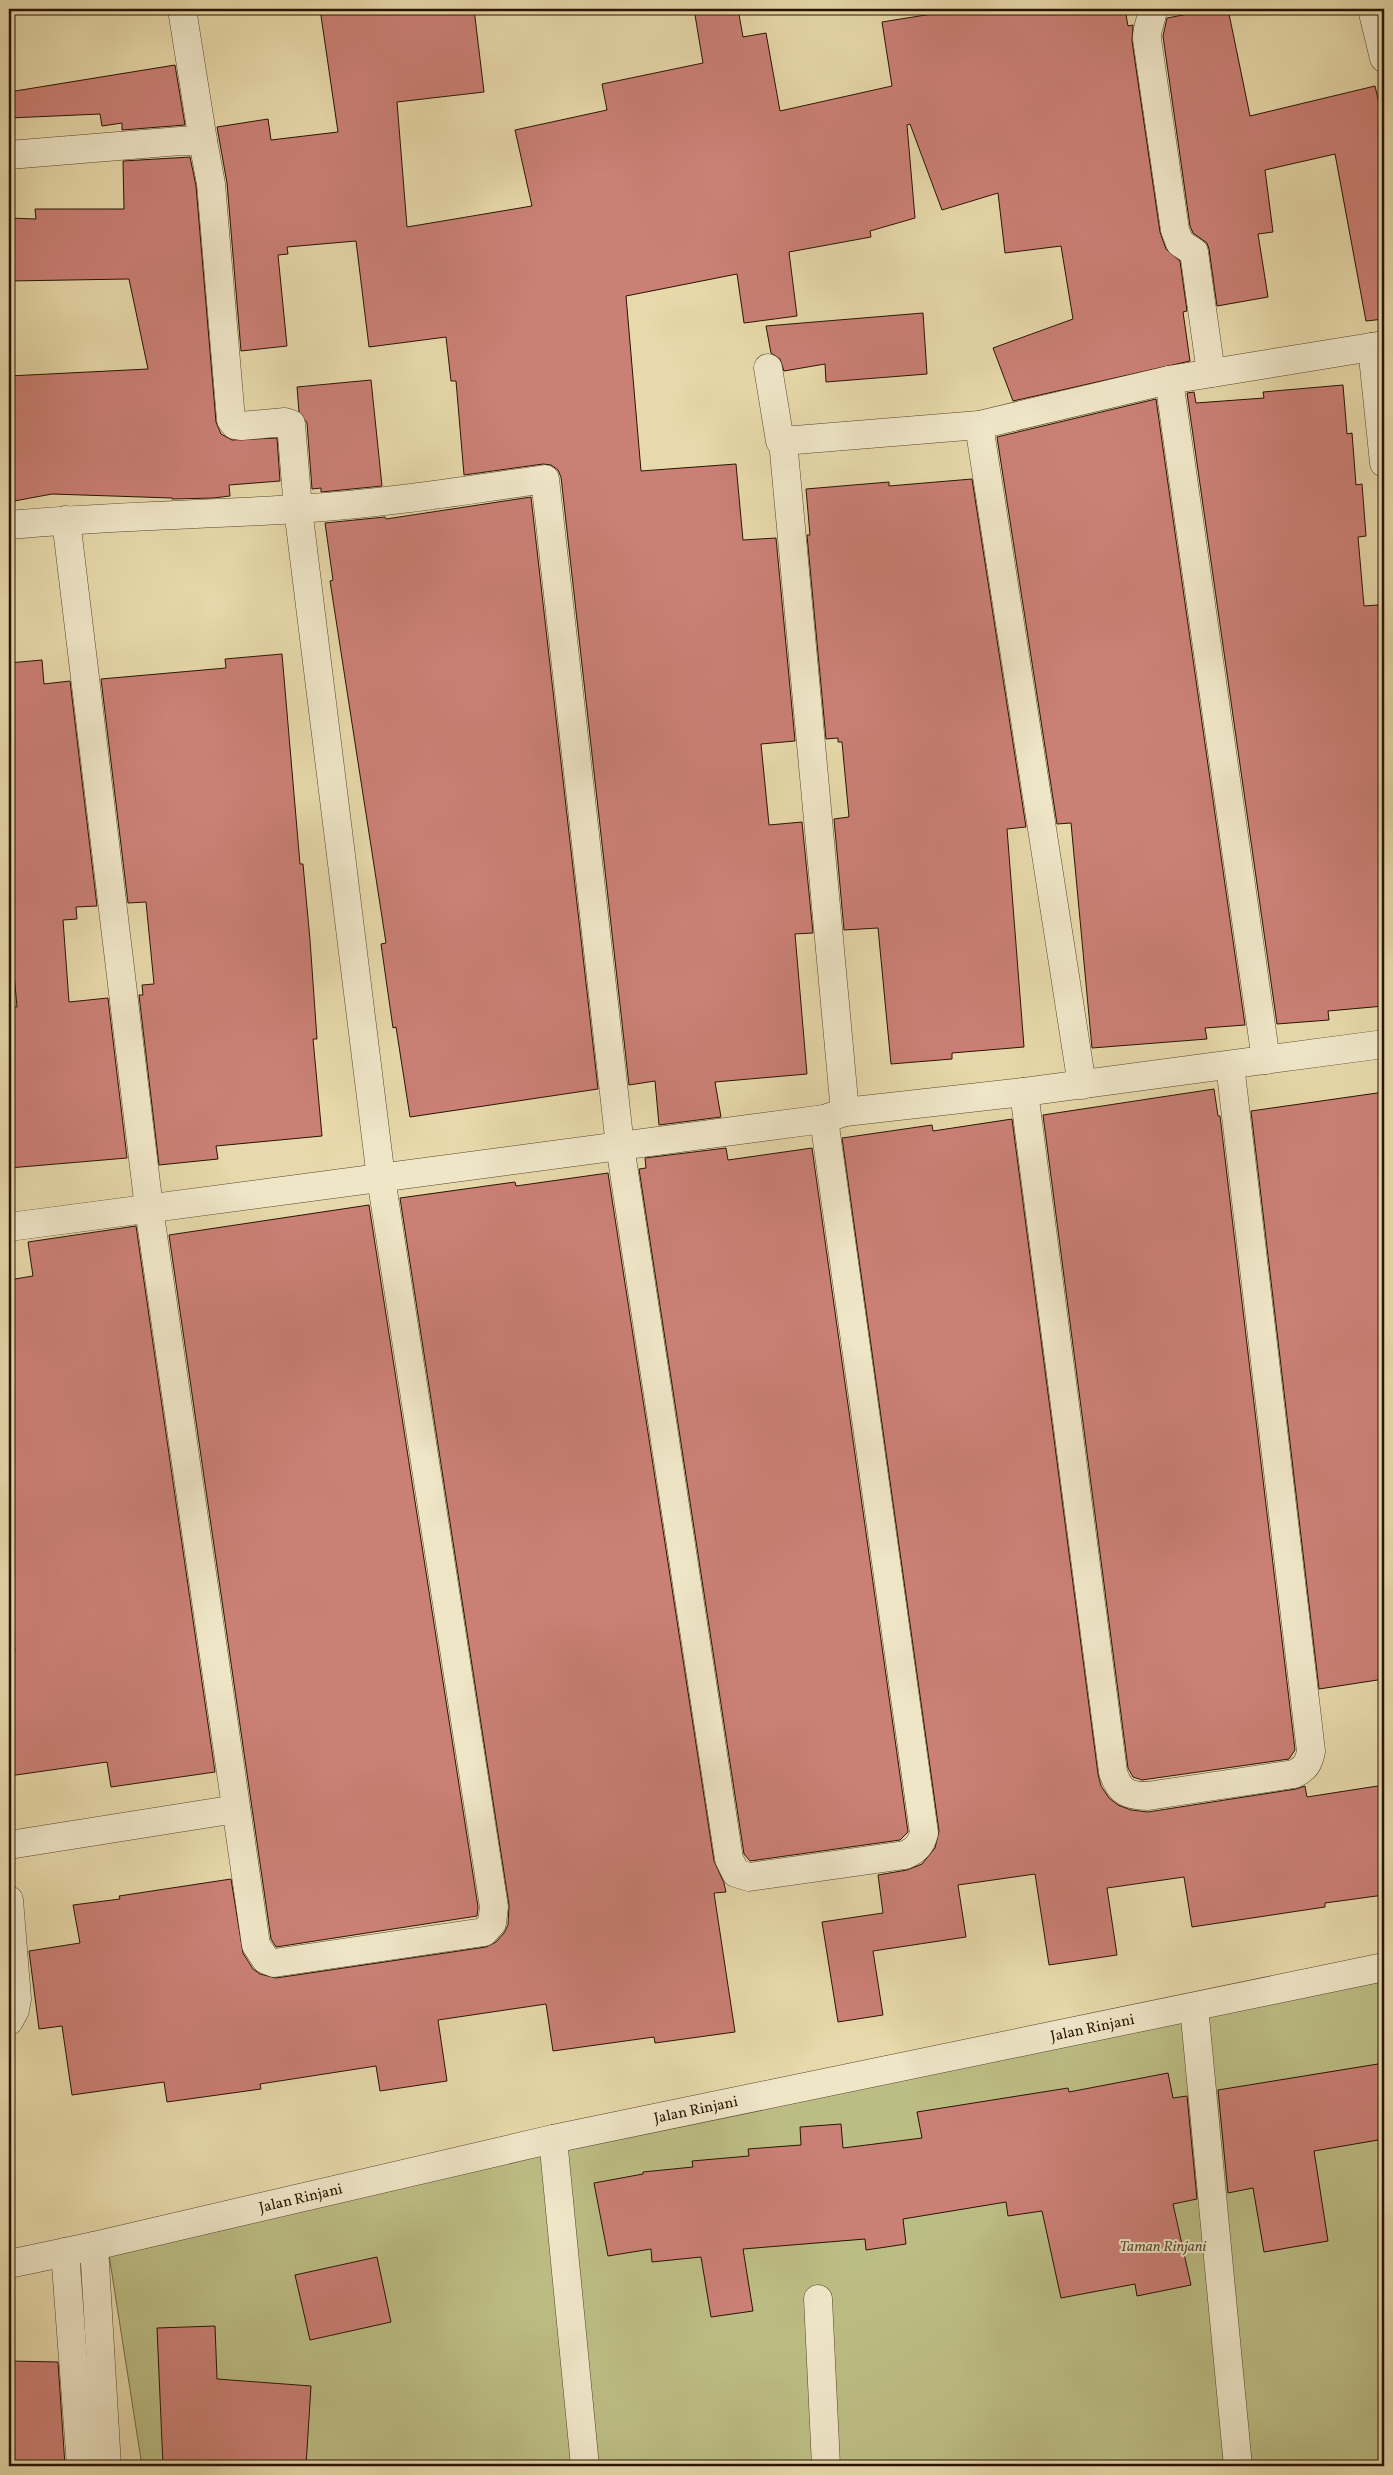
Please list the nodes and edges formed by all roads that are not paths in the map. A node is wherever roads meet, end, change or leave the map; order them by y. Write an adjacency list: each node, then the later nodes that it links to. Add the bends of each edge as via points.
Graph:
1 (182, 9): 5 (street)
2 (1153, 9): 9 (street, via 1147,39 1175,230 1180,243 1194,252)
3 (1372, 9): 4 (street)
4 (1384, 58)
5 (203, 141): 6 (street); 14 (street, via 211,184 231,420 241,426 291,424)
6 (9, 155)
7 (1378, 346): 9 (street); 13 (street)
8 (768, 368): 12 (street, via 780,441)
9 (1211, 373): 10 (street)
10 (1169, 380): 11 (street); 18 (street)
11 (979, 426): 12 (street); 20 (street)
12 (783, 441): 22 (street)
13 (1384, 463)
14 (298, 509): 15 (street); 23 (street, via 545,480); 24 (street)
15 (66, 520): 16 (street); 25 (street)
16 (9, 526)
17 (1384, 1044): 18 (street)
18 (1266, 1060): 19 (street)
19 (1230, 1065): 20 (street); 21 (street, via 1311,1751 1303,1770 1294,1774 1148,1796 1124,1793 1113,1772)
20 (1082, 1084): 21 (street)
21 (1024, 1092): 22 (street)
22 (835, 1116): 23 (street); 23 (street, via 924,1833 922,1842 905,1855 748,1877 736,1873 729,1859)
23 (620, 1146): 24 (street)
24 (381, 1178): 25 (street); 27 (street, via 494,1907 492,1923 484,1932 274,1963 266,1960 253,1934)
25 (149, 1208): 26 (street); 27 (street)
26 (9, 1227)
27 (236, 1809): 28 (street)
28 (9, 1845)
29 (9, 1900): 32 (street, via 16,1999)
30 (1384, 1967): 31 (street, Jalan Rinjani)
31 (1194, 2007): 33 (street, Jalan Rinjani); 42 (street)
32 (9, 2021)
33 (553, 2139): 34 (street, Jalan Rinjani); 40 (street)
34 (94, 2246): 35 (street, Jalan Rinjani); 39 (street)
35 (65, 2252): 36 (street, Jalan Rinjani); 38 (street)
36 (9, 2264)
37 (818, 2299): 41 (street)
38 (81, 2466)
39 (107, 2466)
40 (586, 2466)
41 (826, 2466)
42 (1238, 2466)

